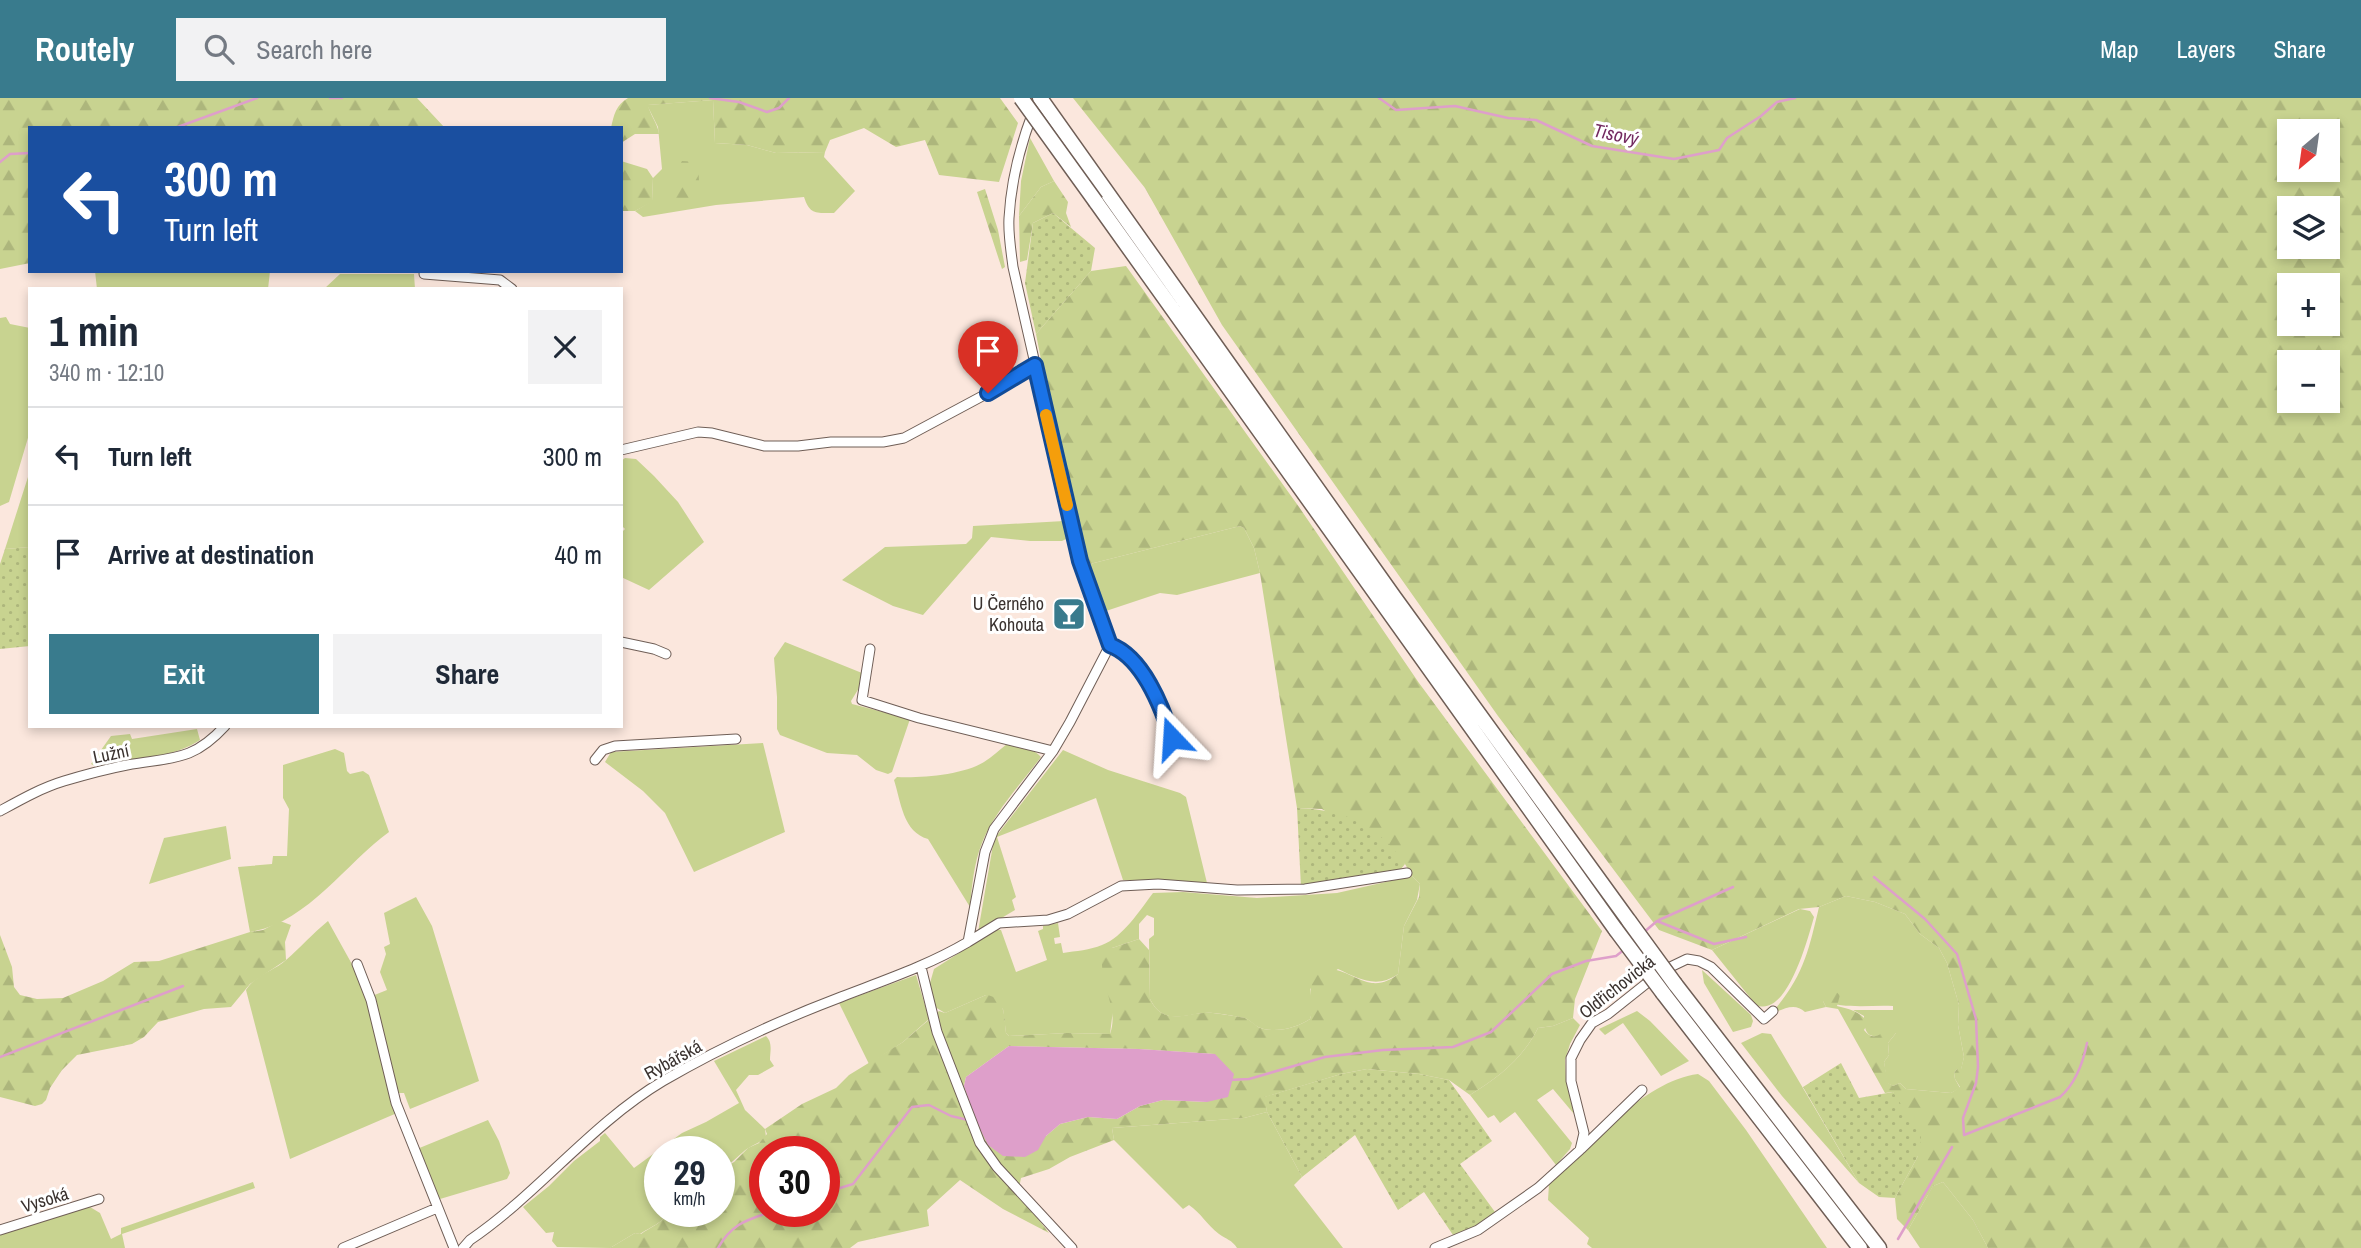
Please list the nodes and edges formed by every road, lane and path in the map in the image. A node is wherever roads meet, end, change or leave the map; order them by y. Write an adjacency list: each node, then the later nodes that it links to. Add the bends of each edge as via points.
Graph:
1 (1021, 98): 3 (highway, bridge)
2 (1039, 98): 3 (highway); 6 (street, via 1023,138 1009,221 1013,267)
3 (1102, 198): 22 (highway, bridge, via 1629,921); 22 (highway, bridge, via 1616,930)
4 (424, 274): 5 (street, via 499,280)
5 (509, 287)
6 (1035, 365): 7 (street, via 904,438 764,446 698,432); 9 (street, via 1080,561)
7 (623, 450)
8 (623, 642): 11 (street)
9 (1110, 645): 13 (street, via 1127,653 1156,694); 15 (street)
10 (870, 649): 15 (street, via 862,700)
11 (666, 654)
12 (223, 728): 17 (street, Lužní, via 194,752 61,782)
13 (1172, 738)
14 (736, 739): 16 (street, via 615,746)
15 (1053, 751): 19 (street, via 994,829 985,852)
16 (595, 760)
17 (0, 811)
18 (1407, 873): 19 (street, Rybářská, via 1305,889 1121,886 1068,914 999,923)
19 (968, 942): 21 (street, Rybářská)
20 (357, 964): 27 (street, via 371,1000 396,1103)
21 (921, 967): 31 (street, Rybářská, via 785,1020 664,1081 635,1100); 32 (street, via 937,1032 979,1143)
22 (1669, 989): 34 (highway); 35 (highway)
23 (1773, 1010): 25 (street, Oldřichovická, via 1764,1019 1711,967 1699,961 1688,959 1662,971 1592,1023 1571,1058 1571,1081 1584,1133)
24 (1642, 1090): 25 (street)
25 (1580, 1150): 33 (street, via 1538,1188 1479,1230)
26 (99, 1199): 28 (street, Vysoká)
27 (437, 1208): 29 (street); 30 (street)
28 (0, 1230)
29 (344, 1248)
30 (454, 1248)
31 (463, 1248)
32 (1072, 1248)
33 (1436, 1248)
34 (1860, 1248)
35 (1879, 1248)

